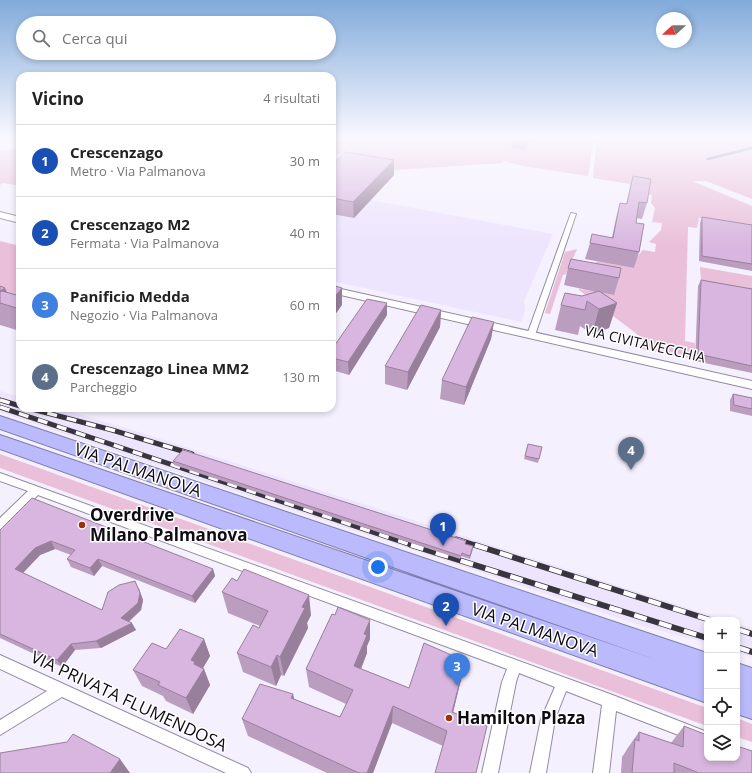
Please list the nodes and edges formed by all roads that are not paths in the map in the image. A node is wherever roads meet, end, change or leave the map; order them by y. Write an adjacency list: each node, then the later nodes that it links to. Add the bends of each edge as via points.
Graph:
1 (573, 214): 5 (street)
2 (0, 215): 3 (street)
3 (16, 219)
4 (336, 291): 5 (street, VIA CIVITAVECCHIA)
5 (531, 335): 6 (street, VIA CIVITAVECCHIA)
6 (752, 385)
7 (0, 422): 13 (highway, VIA PALMANOVA)
8 (0, 442): 18 (highway, VIA PALMANOVA)
9 (0, 477): 10 (street)
10 (36, 490): 11 (street); 14 (street)
11 (0, 525)
12 (0, 662): 19 (street, VIA PRIVATA FLUMENDOSA)
13 (704, 664)
14 (515, 666): 17 (street); 26 (street, via 509,682)
15 (740, 677): 16 (highway)
16 (752, 681)
17 (563, 683): 20 (street); 27 (street, via 548,719)
18 (704, 689)
19 (61, 690): 23 (street); 25 (street, VIA PRIVATA FLUMENDOSA)
20 (610, 701): 24 (street); 28 (street)
21 (740, 702): 22 (highway)
22 (752, 706)
23 (0, 728)
24 (704, 737)
25 (243, 773)
26 (490, 773)
27 (538, 773)
28 (601, 773)

